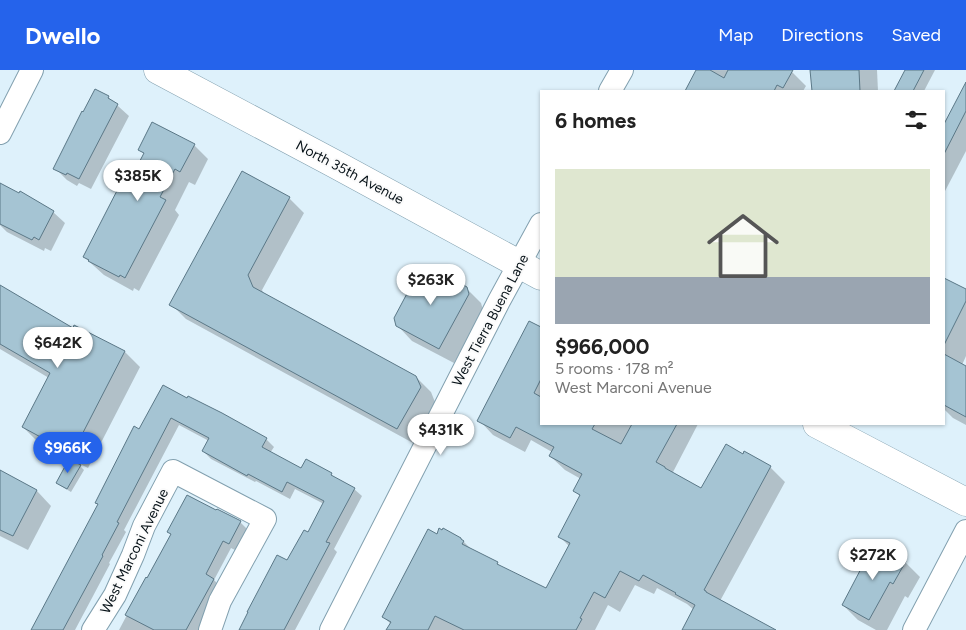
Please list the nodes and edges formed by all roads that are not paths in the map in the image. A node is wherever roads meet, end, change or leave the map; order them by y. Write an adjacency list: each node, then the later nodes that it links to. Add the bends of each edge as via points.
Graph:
1 (32, 70): 5 (street)
2 (158, 70): 7 (main road, North 35th Avenue)
3 (622, 70): 4 (street)
4 (611, 90)
5 (0, 133)
6 (540, 228): 7 (street, West Tierra Buena Lane)
7 (530, 270): 13 (street, West Tierra Buena Lane, via 499,301)
8 (820, 425): 9 (main road)
9 (966, 502)
10 (966, 531): 14 (street)
11 (93, 630): 12 (street, West Marconi Avenue, via 115,595 144,526 173,471 265,519 220,601)
12 (210, 630)
13 (331, 630)
14 (914, 630)

